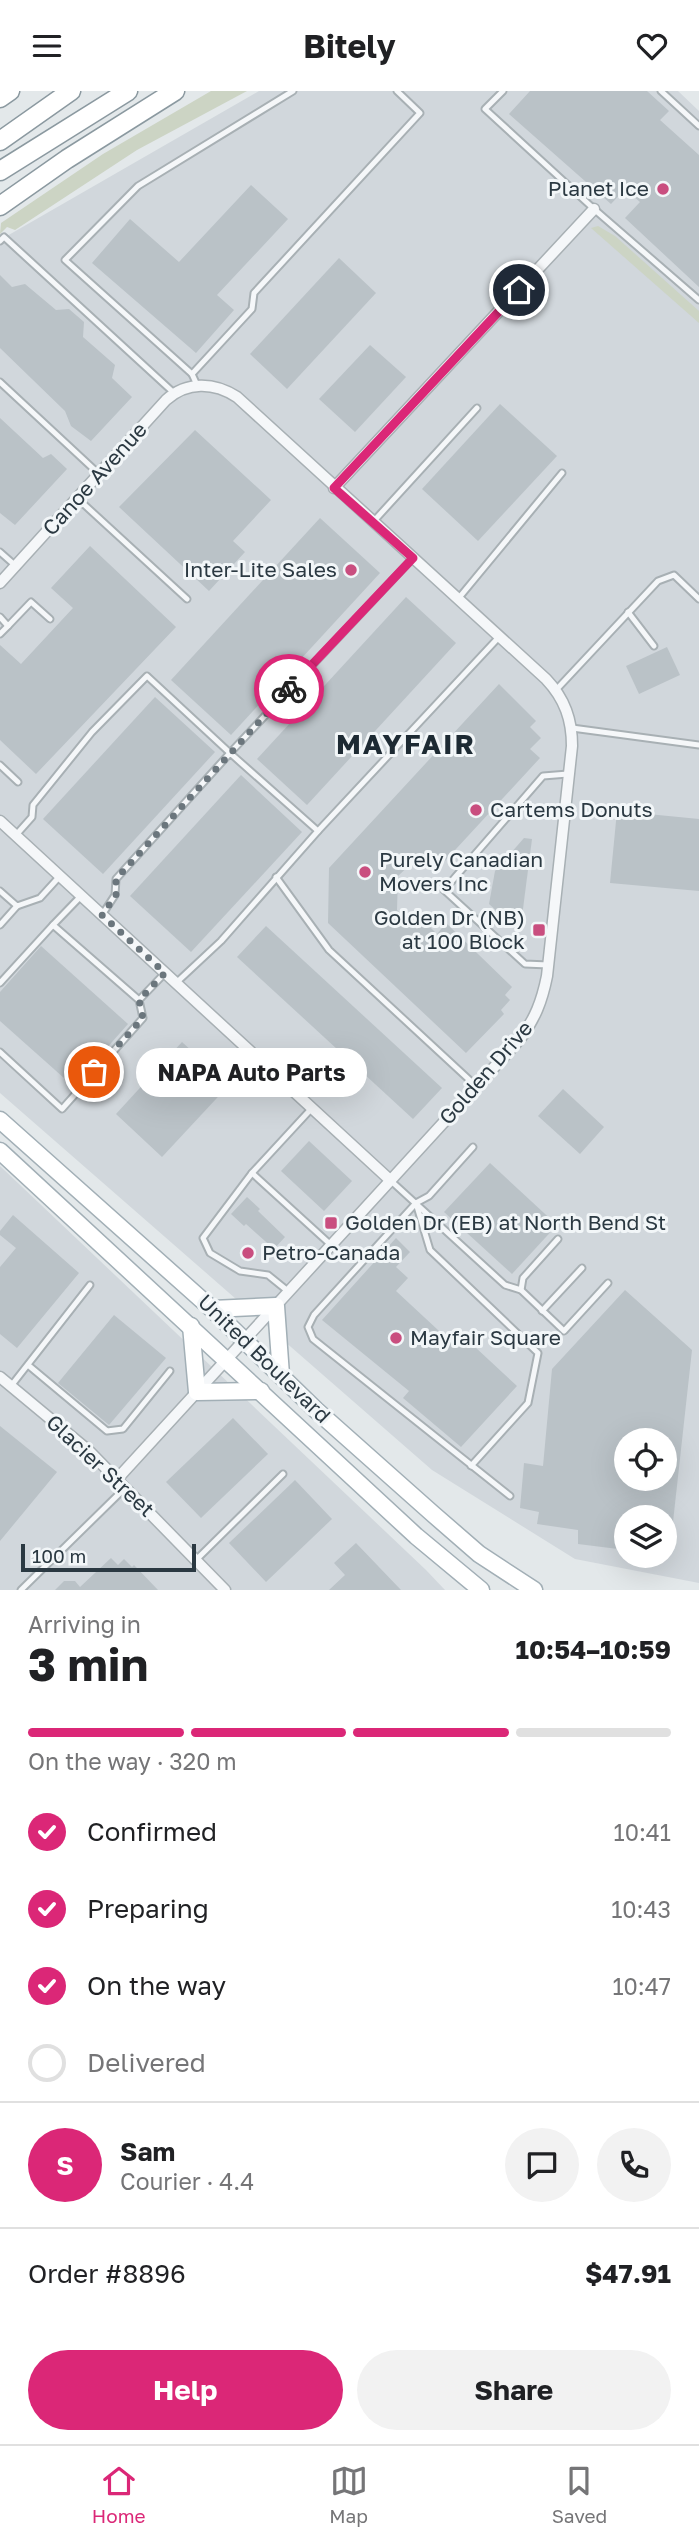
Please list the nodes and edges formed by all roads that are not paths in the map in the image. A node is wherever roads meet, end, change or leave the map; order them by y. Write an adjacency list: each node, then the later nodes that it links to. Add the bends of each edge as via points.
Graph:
1 (71, 91): 11 (highway)
2 (111, 91): 12 (highway)
3 (128, 91): 12 (highway)
4 (175, 91): 13 (highway)
5 (190, 91): 13 (highway)
6 (293, 91): 18 (lane, via 138,186 65,260)
7 (397, 91): 18 (lane, via 420,113 254,293 252,309)
8 (503, 91): 15 (lane, via 485,110)
9 (661, 91): 10 (lane)
10 (699, 126)
11 (0, 141)
12 (0, 171)
13 (48, 172): 14 (highway)
14 (0, 206)
15 (594, 209): 17 (lane); 25 (street)
16 (0, 241): 21 (lane, via 4,237)
17 (699, 300)
18 (192, 374): 20 (lane)
19 (0, 382): 24 (lane)
20 (197, 386): 21 (street); 25 (street, Golden Drive, via 220,387 237,397)
21 (174, 393): 24 (street, Canoe Avenue)
22 (477, 408): 27 (lane)
23 (562, 473): 33 (lane)
24 (100, 474): 26 (street, Canoe Avenue)
25 (334, 488): 27 (street, Golden Drive)
26 (77, 498): 30 (street, Canoe Avenue); 32 (lane)
27 (373, 522): 29 (street, Golden Drive)
28 (0, 552): 30 (lane)
29 (413, 558): 33 (street, Golden Drive); 45 (lane)
30 (17, 567): 31 (street, Canoe Avenue)
31 (0, 583)
32 (187, 599)
33 (458, 599): 40 (street, Golden Drive)
34 (699, 599): 35 (lane, via 674,575 658,580)
35 (628, 612): 41 (lane); 42 (lane)
36 (0, 617): 38 (lane)
37 (50, 619): 38 (lane, via 31,602)
38 (8, 626): 39 (lane)
39 (0, 634)
40 (499, 637): 42 (street, Golden Drive); 50 (lane)
41 (654, 646)
42 (556, 690): 43 (street, Golden Drive)
43 (572, 728): 44 (lane); 47 (street, Golden Drive)
44 (699, 745)
45 (230, 753): 50 (lane); 51 (lane, via 147,676 92,732 33,805 32,817); 57 (lane, via 116,879 116,895)
46 (0, 765): 48 (lane)
47 (568, 774): 60 (street, Golden Drive); 60 (lane, via 543,776 443,890 525,964)
48 (18, 782)
49 (0, 821): 51 (street)
50 (318, 831): 53 (lane)
51 (16, 835): 52 (street)
52 (60, 876): 55 (street); 56 (lane, via 40,898)
53 (276, 877): 63 (lane, via 221,941); 66 (lane, via 329,950)
54 (1, 895): 56 (lane)
55 (81, 896): 57 (street); 59 (lane)
56 (17, 906): 58 (lane)
57 (102, 915): 61 (street)
58 (0, 925)
59 (53, 925): 62 (lane); 64 (lane)
60 (548, 965): 66 (street, Golden Drive, via 533,1020)
61 (165, 973): 63 (street); 64 (lane)
62 (0, 983)
63 (175, 983): 67 (street)
64 (139, 1000): 65 (lane, via 143,1018 62,1109)
65 (0, 1052)
66 (476, 1086): 72 (street, Golden Drive)
67 (312, 1108): 71 (lane); 72 (street)
68 (0, 1120): 82 (main road, United Boulevard)
69 (473, 1147): 73 (lane, via 429,1196)
70 (0, 1151): 84 (main road, United Boulevard)
71 (252, 1173): 75 (lane); 80 (lane, via 203,1238 210,1253 240,1271 268,1275)
72 (390, 1180): 73 (lane); 75 (street, Golden Drive)
73 (416, 1203): 79 (lane, via 505,1285); 94 (lane, via 430,1250 538,1353 528,1403); 94 (lane, via 307,1327 313,1339)
74 (558, 1239): 79 (lane, via 523,1278)
75 (331, 1245): 80 (street, Golden Drive)
76 (582, 1268): 83 (lane)
77 (608, 1283): 83 (lane, via 564,1331)
78 (90, 1285): 87 (lane)
79 (521, 1290): 83 (lane)
80 (289, 1292): 81 (street, Golden Drive)
81 (276, 1306): 82 (main road); 85 (street, Golden Drive); 89 (main road)
82 (212, 1309): 85 (main road, United Boulevard)
83 (542, 1311)
84 (191, 1326): 86 (main road, United Boulevard); 93 (main road)
85 (245, 1340): 86 (street, Golden Drive); 89 (main road, United Boulevard)
86 (227, 1360): 92 (main road, United Boulevard); 93 (street, Golden Drive)
87 (27, 1366): 88 (lane, via 107,1431 123,1429); 91 (lane)
88 (170, 1371)
89 (281, 1375): 103 (main road, United Boulevard, via 479,1554)
90 (0, 1377): 91 (street, Glacier Street)
91 (11, 1386): 96 (street, Glacier Street)
92 (261, 1391): 93 (main road); 102 (main road, United Boulevard, via 416,1536)
93 (197, 1392): 96 (street, Golden Drive)
94 (471, 1466): 98 (lane)
95 (283, 1474): 99 (lane)
96 (118, 1478): 97 (street, Glacier Street)
97 (126, 1487): 99 (street, Glacier Street); 100 (lane)
98 (510, 1496)
99 (196, 1560): 101 (street, Glacier Street)
100 (21, 1590)
101 (225, 1590)
102 (481, 1590)
103 (534, 1590)

